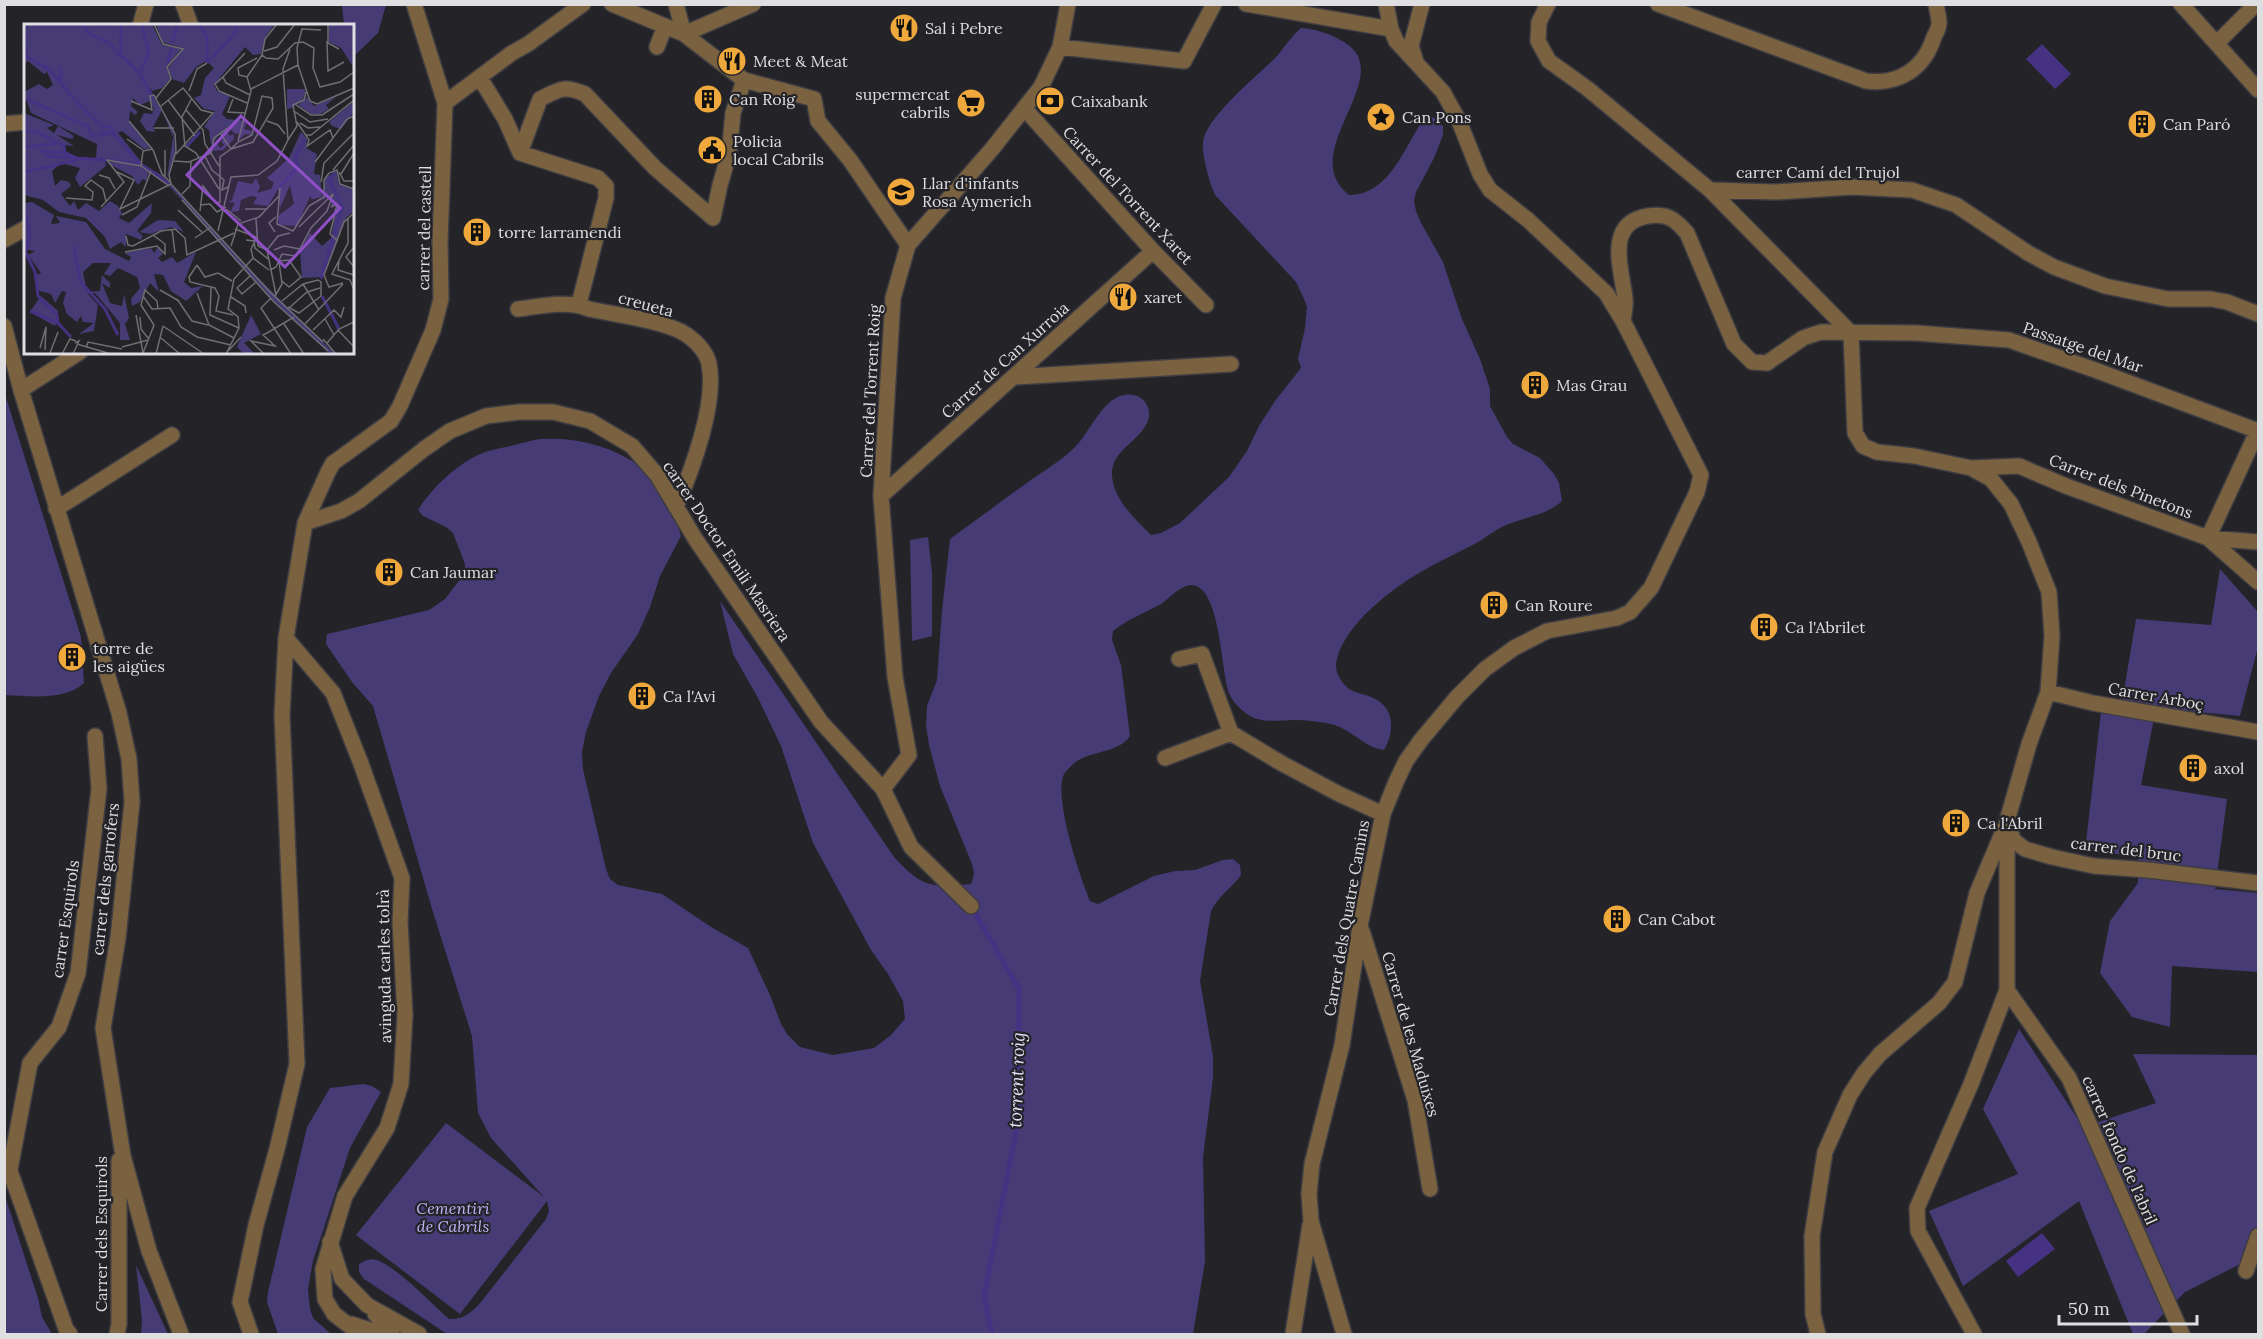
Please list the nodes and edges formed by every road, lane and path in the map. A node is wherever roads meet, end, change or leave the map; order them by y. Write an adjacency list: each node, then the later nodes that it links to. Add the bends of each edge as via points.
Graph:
1 (146, 4): 18 (street)
2 (183, 4): 19 (street)
3 (414, 4): 30 (street, carrer del castell)
4 (583, 4): 27 (street)
5 (612, 4): 20 (street)
6 (676, 4): 22 (street)
7 (753, 4): 22 (street)
8 (1068, 4): 25 (street, Carrer del Torrent Roig)
9 (1214, 4): 25 (street, via 1184,61)
10 (1246, 4): 21 (street)
11 (1386, 4): 21 (street, Carrer dels Quatre Camins)
12 (1422, 4): 26 (street, via 1411,46)
13 (1548, 4): 35 (street, via 1539,22 1538,41 1550,61)
14 (1658, 4): 15 (street, via 1866,81 1882,83 1902,77 1930,51 1939,24)
15 (1936, 4)
16 (2181, 4): 23 (street)
17 (2256, 4): 23 (street)
18 (141, 24)
19 (190, 24)
20 (665, 26): 22 (street); 24 (street)
21 (1391, 29): 26 (street, Carrer dels Quatre Camins, via 1396,41)
22 (684, 34): 28 (street)
23 (2217, 43): 29 (street)
24 (657, 47)
25 (1060, 47): 31 (street, Carrer del Torrent Roig, via 1041,87)
26 (1416, 63): 44 (street, Carrer dels Quatre Camins, via 1451,105 1490,190 1606,293)
27 (480, 78): 30 (street); 34 (street)
28 (744, 80): 34 (street, via 733,113 729,154 713,218 655,168 585,94 570,88 553,91 540,99); 38 (street, via 814,99 818,122 850,159)
29 (2259, 90)
30 (445, 103): 57 (street, carrer del castell, via 441,299 433,330 391,421 333,463)
31 (1024, 108): 38 (street, Carrer del Torrent Roig); 39 (street, Carrer del Torrent Xaret)
32 (24, 122): 33 (street)
33 (4, 124)
34 (520, 153): 40 (street, via 598,178 606,186)
35 (1710, 190): 43 (street, carrer Camí del Trujol, via 1912,190 1956,205 2028,253 2105,286 2168,299 2211,298); 46 (street)
36 (24, 229): 37 (street)
37 (4, 240)
38 (908, 245): 54 (street, Carrer del Torrent Roig, via 893,298)
39 (1153, 251): 41 (street, Carrer del Torrent Xaret); 49 (street, Carrer de Can Xurroia)
40 (579, 304): 42 (street, creueta); 55 (street, creueta, via 686,334 701,348 709,363 710,405)
41 (1206, 305)
42 (518, 309)
43 (2259, 314)
44 (1623, 321): 46 (street, Passatge del Mar, via 1626,299 1618,259 1620,238 1629,224 1644,216 1663,214 1687,233 1734,344 1752,362 1767,363 1803,338 1821,332); 69 (street, Carrer dels Quatre Camins, via 1701,475 1651,588 1630,612 1547,631 1485,669 1457,697 1406,761)
45 (4, 326): 50 (street, carrer dels garrofers)
46 (1851, 333): 51 (street, Passatge del Mar, via 2009,340); 53 (street, via 1855,433 1863,446 1877,452)
47 (77, 354): 50 (street)
48 (1231, 364): 49 (street)
49 (1014, 377): 54 (street, Carrer de Can Xurroia)
50 (21, 390): 56 (street, carrer dels garrofers)
51 (2258, 430): 58 (street)
52 (172, 435): 56 (street)
53 (1971, 468): 58 (street, Carrer dels Pinetons, via 2019,466); 63 (street, via 1991,479 2011,504 2049,592 2052,636)
54 (881, 496): 68 (street, Carrer del Torrent Roig, via 895,677 909,755)
55 (676, 507): 57 (street, carrer Doctor Emili Masriera, via 657,475 632,446 590,421 553,412 519,412 486,416 450,431 359,501); 68 (street, carrer Doctor Emili Masriera, via 821,722)
56 (56, 509): 75 (street, carrer dels garrofers, via 119,713 129,759 131,814 118,938 103,1028)
57 (305, 523): 61 (street)
58 (2208, 538): 59 (street, Carrer dels Pinetons); 60 (street)
59 (2259, 543)
60 (2259, 582)
61 (286, 638): 80 (street, avinguda carles tolrà, via 333,693 402,878 405,1015 401,1084 387,1128 345,1196); 87 (street, via 282,715 297,1064 240,1302)
62 (1179, 659): 65 (street, via 1202,654)
63 (2048, 692): 64 (street, Carrer Arboç); 70 (street, via 2028,744)
64 (2259, 732)
65 (1231, 733): 67 (street); 69 (street, via 1339,794)
66 (95, 736): 76 (street, carrer Esquirols, via 99,789 78,973 59,1027 30,1063)
67 (1165, 758)
68 (883, 789): 72 (street, carrer Doctor Emili Masriera, via 911,847)
69 (1383, 814): 73 (street, Carrer dels Quatre Camins)
70 (2007, 821): 71 (street, carrer del bruc, via 2013,840 2025,849 2052,857 2094,866); 74 (street); 94 (street, via 1977,893 1955,982 1939,1003 1880,1054 1864,1074 1850,1095 1825,1152 1812,1236 1813,1314)
71 (2259, 883)
72 (971, 906)
73 (1360, 926): 77 (street, Carrer de les Maduixes, via 1415,1100); 78 (street, Carrer dels Quatre Camins, via 1342,1045 1312,1164)
74 (2007, 990): 95 (street, via 1917,1208 1918,1231); 96 (street, carrer fondo de l'abril, via 2069,1078)
75 (119, 1134): 85 (street, Carrer dels Esquirols); 86 (street, carrer dels garrofers, via 148,1251)
76 (7, 1162): 84 (street)
77 (1430, 1189)
78 (1311, 1221): 92 (street); 93 (street, Carrer dels Quatre Camins)
79 (2259, 1236): 81 (street)
80 (330, 1241): 82 (street, via 342,1279); 83 (street, avinguda carles tolrà, via 323,1269 325,1299 334,1314)
81 (2246, 1271)
82 (367, 1305): 90 (street); 91 (street)
83 (346, 1322): 88 (street, avinguda carles tolrà); 89 (street)
84 (70, 1335)
85 (117, 1335)
86 (181, 1335)
87 (251, 1335)
88 (360, 1335)
89 (382, 1335)
90 (392, 1335)
91 (419, 1335)
92 (1293, 1335)
93 (1344, 1335)
94 (1818, 1335)
95 (1974, 1335)
96 (2182, 1335)

